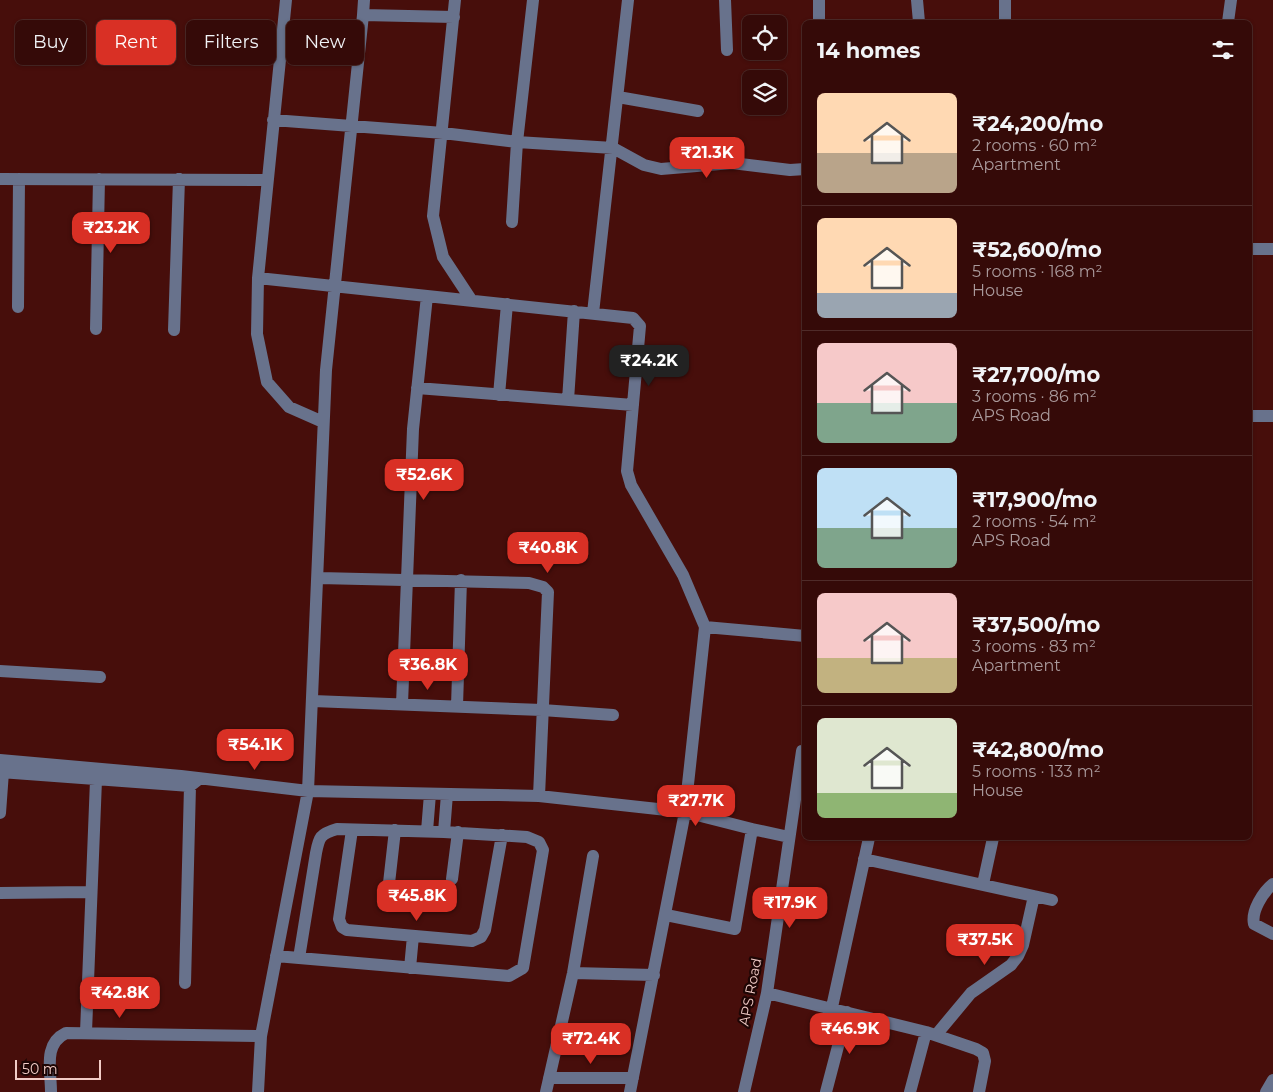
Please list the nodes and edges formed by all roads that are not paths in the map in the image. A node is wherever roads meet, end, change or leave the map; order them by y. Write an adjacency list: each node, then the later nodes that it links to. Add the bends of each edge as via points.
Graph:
1 (286, 0): 20 (street)
2 (364, 0): 11 (street)
3 (455, 0): 12 (street)
4 (533, 0): 23 (street)
5 (628, 0): 18 (street)
6 (725, 0): 17 (street)
7 (819, 0): 13 (street)
8 (917, 0): 14 (street)
9 (1005, 0): 15 (street)
10 (1231, 0): 16 (street)
11 (362, 15): 12 (street); 21 (street)
12 (454, 17): 22 (street)
13 (819, 20)
14 (919, 20)
15 (1005, 20)
16 (1228, 20)
17 (726, 50)
18 (618, 97): 19 (street); 24 (street)
19 (698, 111)
20 (273, 120): 21 (street); 30 (street)
21 (351, 125): 22 (street); 35 (street)
22 (443, 133): 23 (street); 37 (street, via 433,216 443,257)
23 (517, 142): 24 (street); 31 (street)
24 (613, 148): 25 (street, via 644,165 661,169 732,164); 41 (street)
25 (802, 169)
26 (0, 179): 27 (street)
27 (19, 179): 28 (street); 39 (street)
28 (99, 179): 29 (street); 42 (street)
29 (179, 179): 30 (street); 43 (street)
30 (267, 180): 34 (street)
31 (512, 222)
32 (1252, 249): 33 (street)
33 (1273, 249)
34 (258, 278): 35 (street); 50 (street, via 257,334 267,382 290,407)
35 (335, 287): 36 (street); 50 (street)
36 (426, 296): 37 (street); 44 (street)
37 (472, 301): 38 (street)
38 (507, 304): 40 (street); 45 (street)
39 (18, 307)
40 (574, 311): 41 (street); 46 (street)
41 (594, 313): 47 (street, via 627,315 640,326)
42 (96, 329)
43 (174, 330)
44 (417, 388): 45 (street); 52 (street)
45 (499, 394): 46 (street)
46 (568, 400): 47 (street)
47 (633, 405): 54 (street, via 627,471 631,485 683,575)
48 (1252, 416): 49 (street)
49 (1273, 416)
50 (323, 422): 51 (street)
51 (319, 578): 52 (street); 58 (street)
52 (408, 579): 53 (street); 59 (street)
53 (461, 580): 60 (street); 61 (street, via 530,583 548,592)
54 (705, 628): 55 (street); 71 (street)
55 (802, 636)
56 (0, 671): 57 (street)
57 (100, 676)
58 (313, 701): 59 (street); 67 (street)
59 (402, 704): 60 (street)
60 (457, 706): 61 (street)
61 (542, 710): 62 (street); 70 (street)
62 (613, 715)
63 (802, 751): 80 (street, APS Road)
64 (1, 768): 65 (street); 66 (street, via 152,773); 72 (street)
65 (96, 780): 66 (street); 88 (street)
66 (195, 783): 67 (street); 103 (street)
67 (308, 791): 68 (street); 91 (street)
68 (430, 794): 69 (street); 76 (street)
69 (446, 794): 70 (street); 77 (street)
70 (539, 796): 71 (street)
71 (685, 812): 73 (street); 95 (street)
72 (0, 813)
73 (752, 829): 80 (street); 95 (street, via 735,929)
74 (352, 830): 75 (street); 93 (street, via 324,833 319,841); 97 (street, via 339,919 342,927)
75 (395, 830): 76 (street); 89 (street)
76 (427, 831): 77 (street)
77 (444, 832): 78 (street)
78 (458, 832): 79 (street); 85 (street)
79 (502, 835): 97 (street, via 485,930 481,936 472,941); 100 (street, via 527,837 538,842 543,850 523,968 509,976)
80 (789, 837): 104 (street, APS Road)
81 (869, 840): 84 (street)
82 (993, 840): 86 (street)
83 (593, 856): 101 (street)
84 (864, 859): 86 (street); 105 (street)
85 (452, 879)
86 (983, 884): 92 (street)
87 (1273, 884): 96 (street, via 1264,894 1253,920 1254,924)
88 (90, 892): 90 (street); 107 (street)
89 (388, 892)
90 (0, 893)
91 (288, 895): 93 (street); 98 (street)
92 (1034, 896): 94 (street); 108 (street, via 1018,956 1011,965 971,993)
93 (308, 898): 99 (street)
94 (1052, 900)
95 (666, 915): 102 (street)
96 (1273, 934)
97 (414, 936): 100 (street)
98 (276, 956): 99 (street); 109 (street)
99 (299, 958): 100 (street)
100 (410, 968)
101 (573, 973): 102 (street); 110 (street)
102 (654, 975): 111 (street)
103 (185, 983)
104 (767, 993): 105 (street); 117 (street, APS Road)
105 (832, 1007): 106 (street)
106 (847, 1012): 108 (street); 118 (street)
107 (86, 1032): 109 (street); 113 (street, via 66,1033 56,1038 51,1053)
108 (931, 1033): 119 (street); 120 (street, via 983,1053 986,1061)
109 (261, 1036): 114 (street)
110 (549, 1078): 111 (street); 115 (street)
111 (633, 1078): 116 (street)
112 (1273, 1080): 121 (street)
113 (51, 1092)
114 (258, 1092)
115 (546, 1092)
116 (630, 1092)
117 (744, 1092)
118 (826, 1092)
119 (910, 1092)
120 (979, 1092)
121 (1266, 1092)

